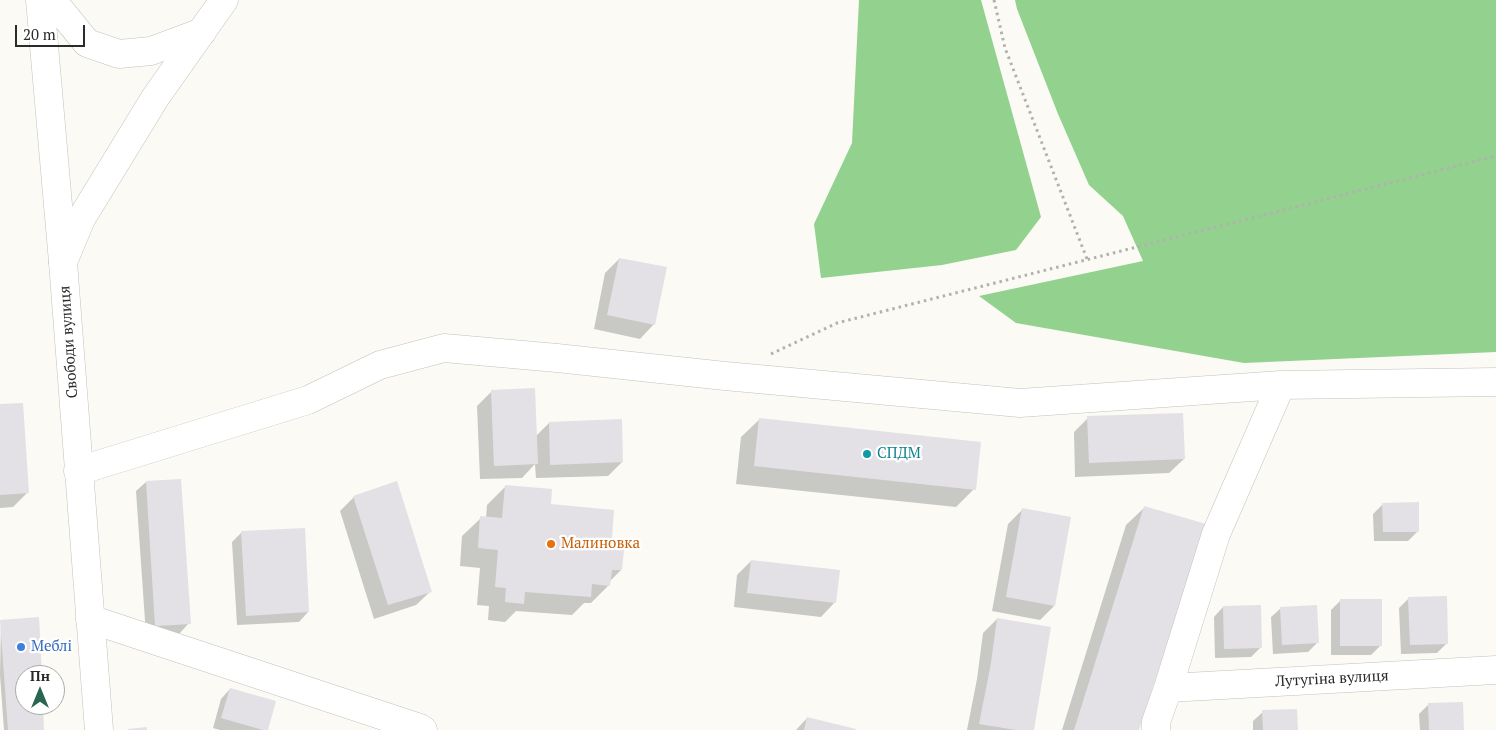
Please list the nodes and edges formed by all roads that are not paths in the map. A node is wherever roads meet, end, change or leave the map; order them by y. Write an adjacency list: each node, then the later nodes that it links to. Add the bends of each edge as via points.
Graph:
1 (40, 0): 5 (street)
2 (53, 0): 4 (street, via 87,43 119,54 151,51)
3 (224, 0): 4 (street, Свободи вулиця)
4 (202, 32): 5 (street, Свободи вулиця, via 155,98 81,219)
5 (63, 262): 8 (street, Свободи вулиця)
6 (1496, 382): 7 (street)
7 (1281, 384): 8 (street, via 1020,403 444,348 380,364 308,400); 11 (street, via 1216,534)
8 (78, 471): 9 (street, Свободи вулиця)
9 (90, 619): 12 (street, Свободи вулиця); 13 (street)
10 (1496, 670): 11 (street, Лутугіна вулиця)
11 (1168, 688): 14 (street)
12 (99, 730)
13 (423, 730)
14 (1156, 730)

